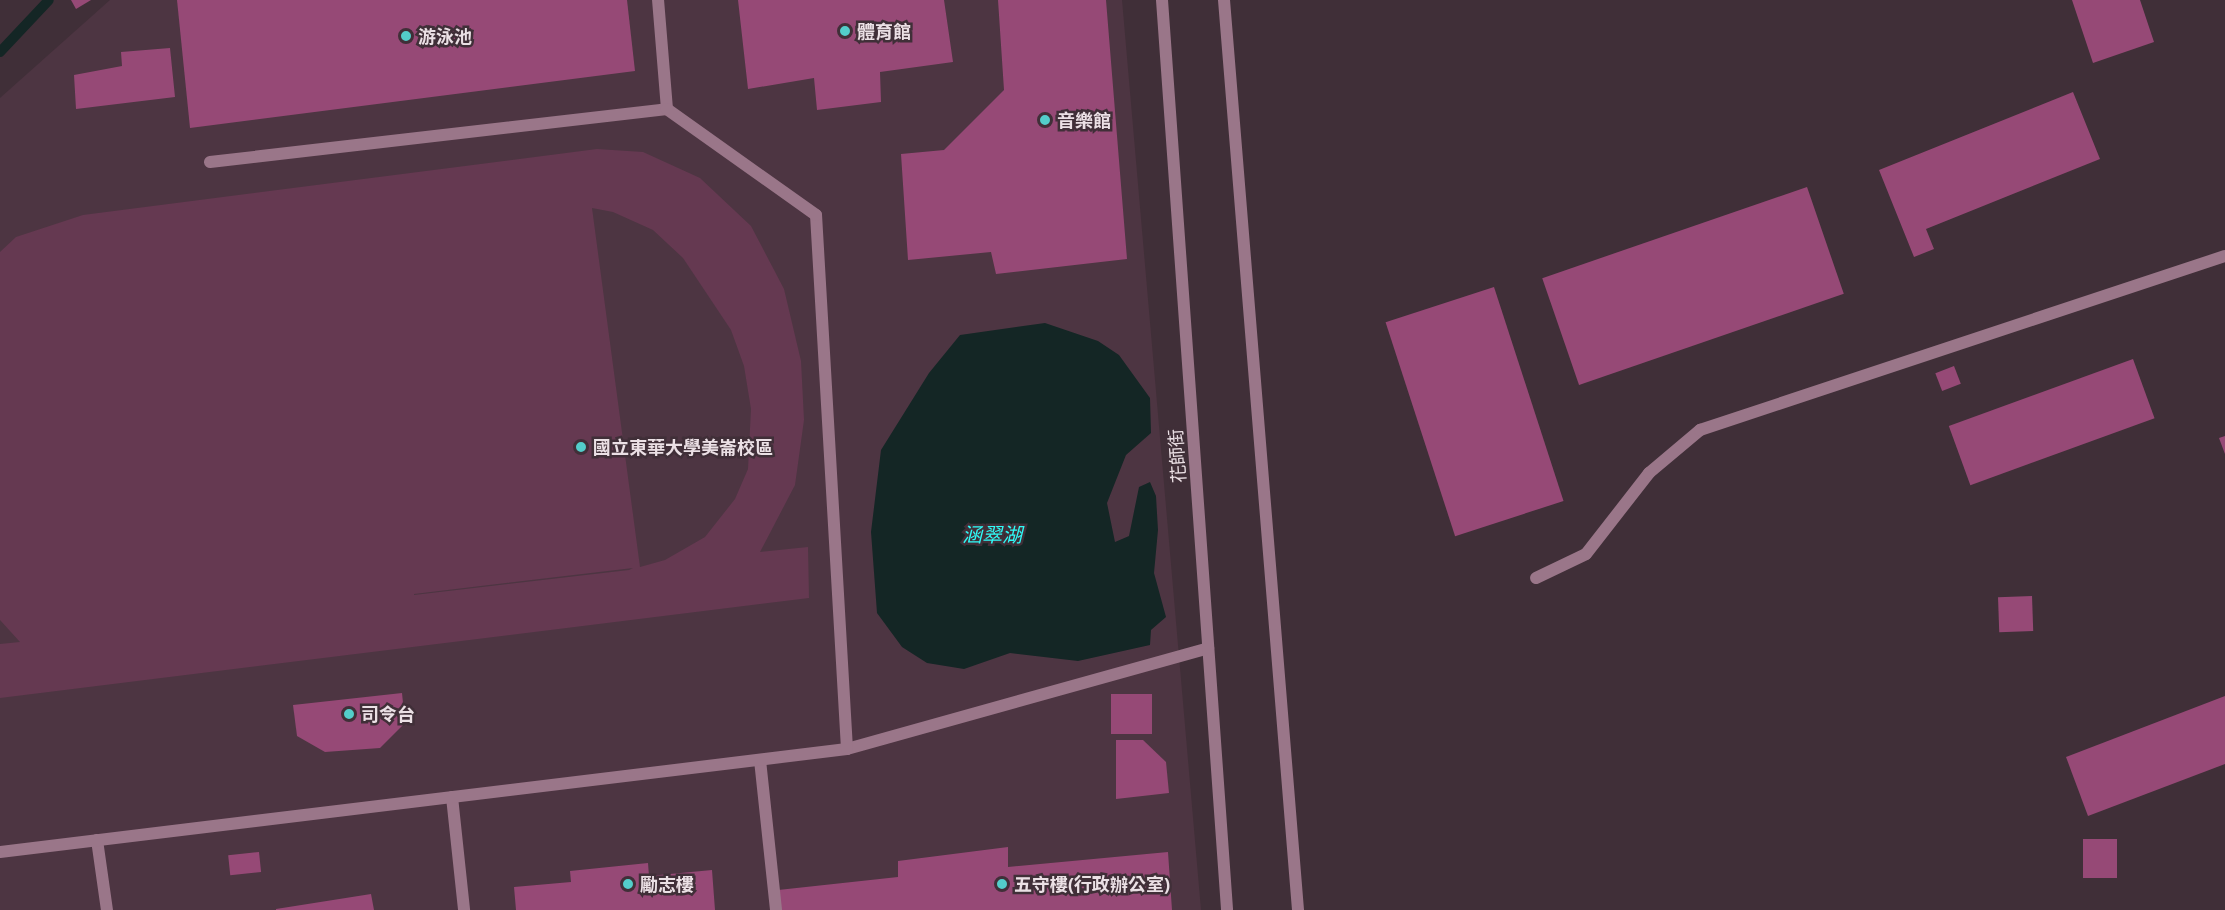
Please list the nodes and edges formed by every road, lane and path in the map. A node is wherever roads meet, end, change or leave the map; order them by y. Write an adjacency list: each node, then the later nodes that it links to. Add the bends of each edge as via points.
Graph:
1 (658, 0): 4 (street)
2 (1162, 0): 8 (street, 花師街)
3 (1224, 0): 18 (street)
4 (667, 110): 5 (street); 9 (street, via 816,215)
5 (210, 162)
6 (2225, 256): 7 (street, via 1700,430 1649,473 1587,554)
7 (1536, 578)
8 (1208, 648): 9 (street); 17 (street, 花師街)
9 (847, 749): 10 (street)
10 (760, 760): 11 (street); 16 (street)
11 (452, 797): 12 (street); 15 (street)
12 (97, 840): 13 (street); 14 (street)
13 (0, 852)
14 (107, 910)
15 (464, 910)
16 (776, 910)
17 (1227, 910)
18 (1298, 910)

